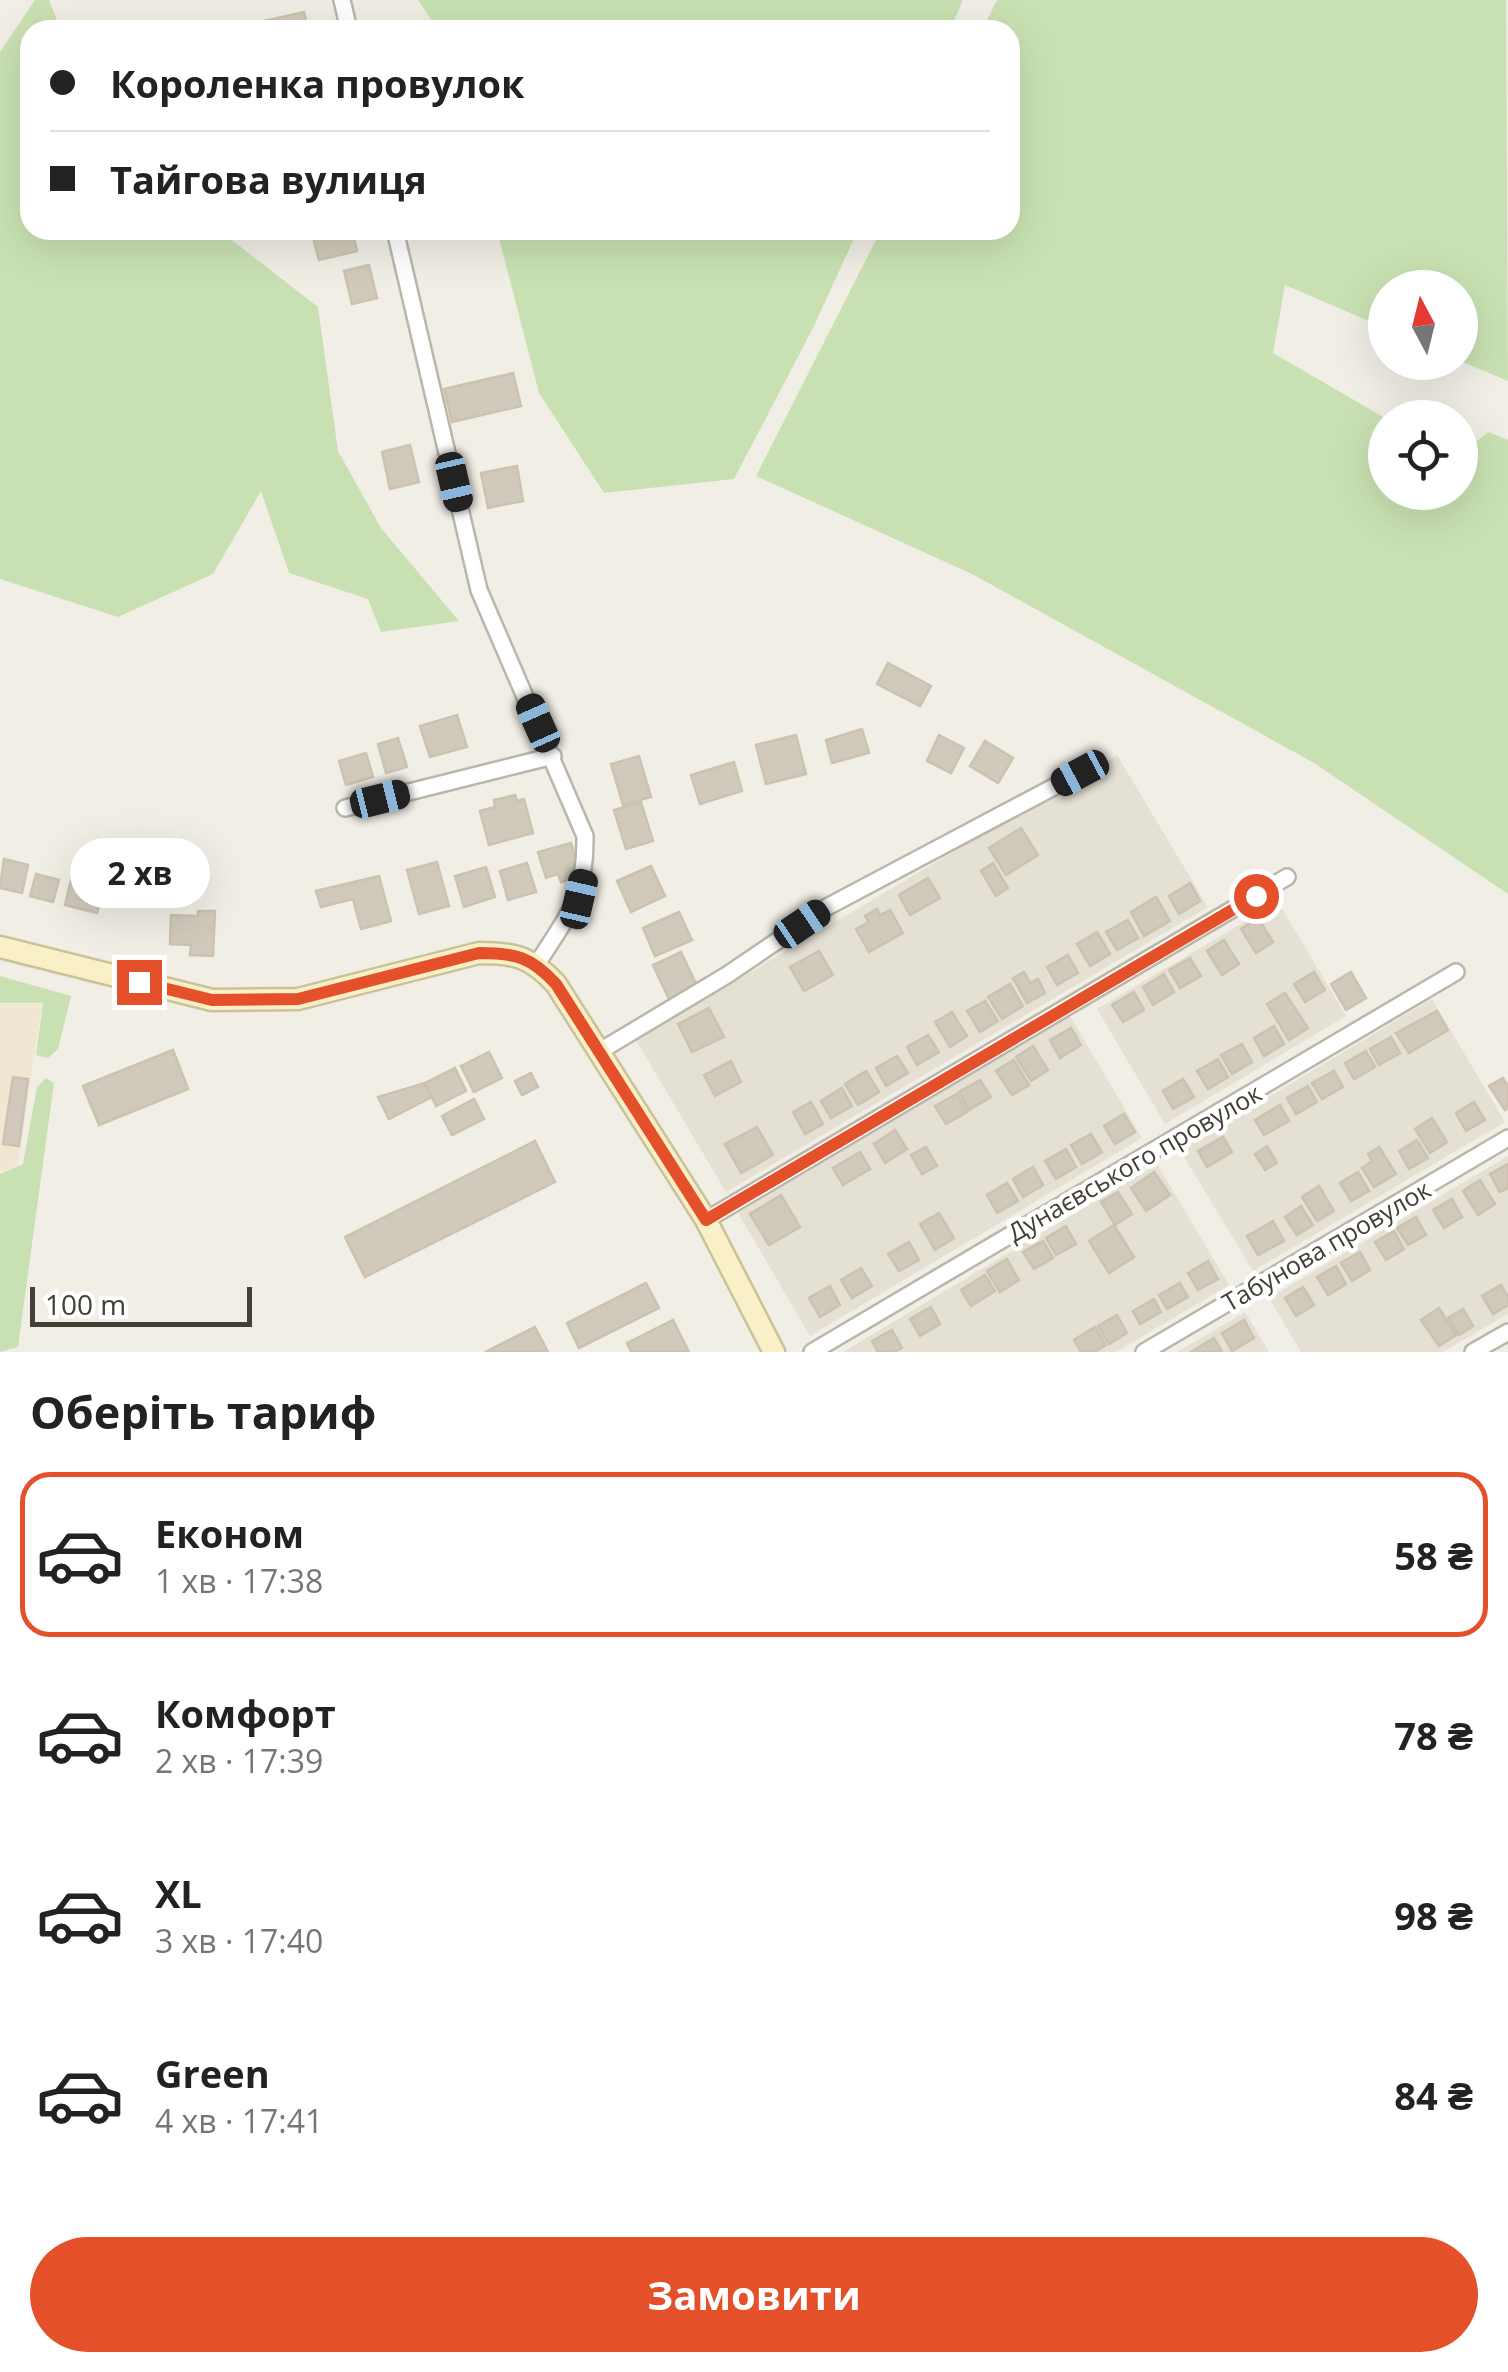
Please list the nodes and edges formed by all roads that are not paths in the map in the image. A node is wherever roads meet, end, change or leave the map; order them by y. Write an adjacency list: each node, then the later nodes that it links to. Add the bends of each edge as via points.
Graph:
1 (397, 240): 2 (street, via 479,590)
2 (553, 756): 4 (street); 7 (street, via 585,836 586,870 579,899)
3 (1080, 773): 9 (street, via 827,908)
4 (345, 808)
5 (1287, 878): 11 (street)
6 (0, 948): 7 (street, via 212,1000 298,999 479,953 508,953)
7 (537, 964): 9 (street)
8 (1456, 972): 14 (street, Дунаєвського провулок)
9 (600, 1051): 11 (street)
10 (1508, 1138): 15 (street, Табунова провулок)
11 (706, 1220): 13 (street)
12 (1508, 1332): 16 (street)
13 (774, 1352)
14 (812, 1352)
15 (1144, 1352)
16 (1473, 1352)

